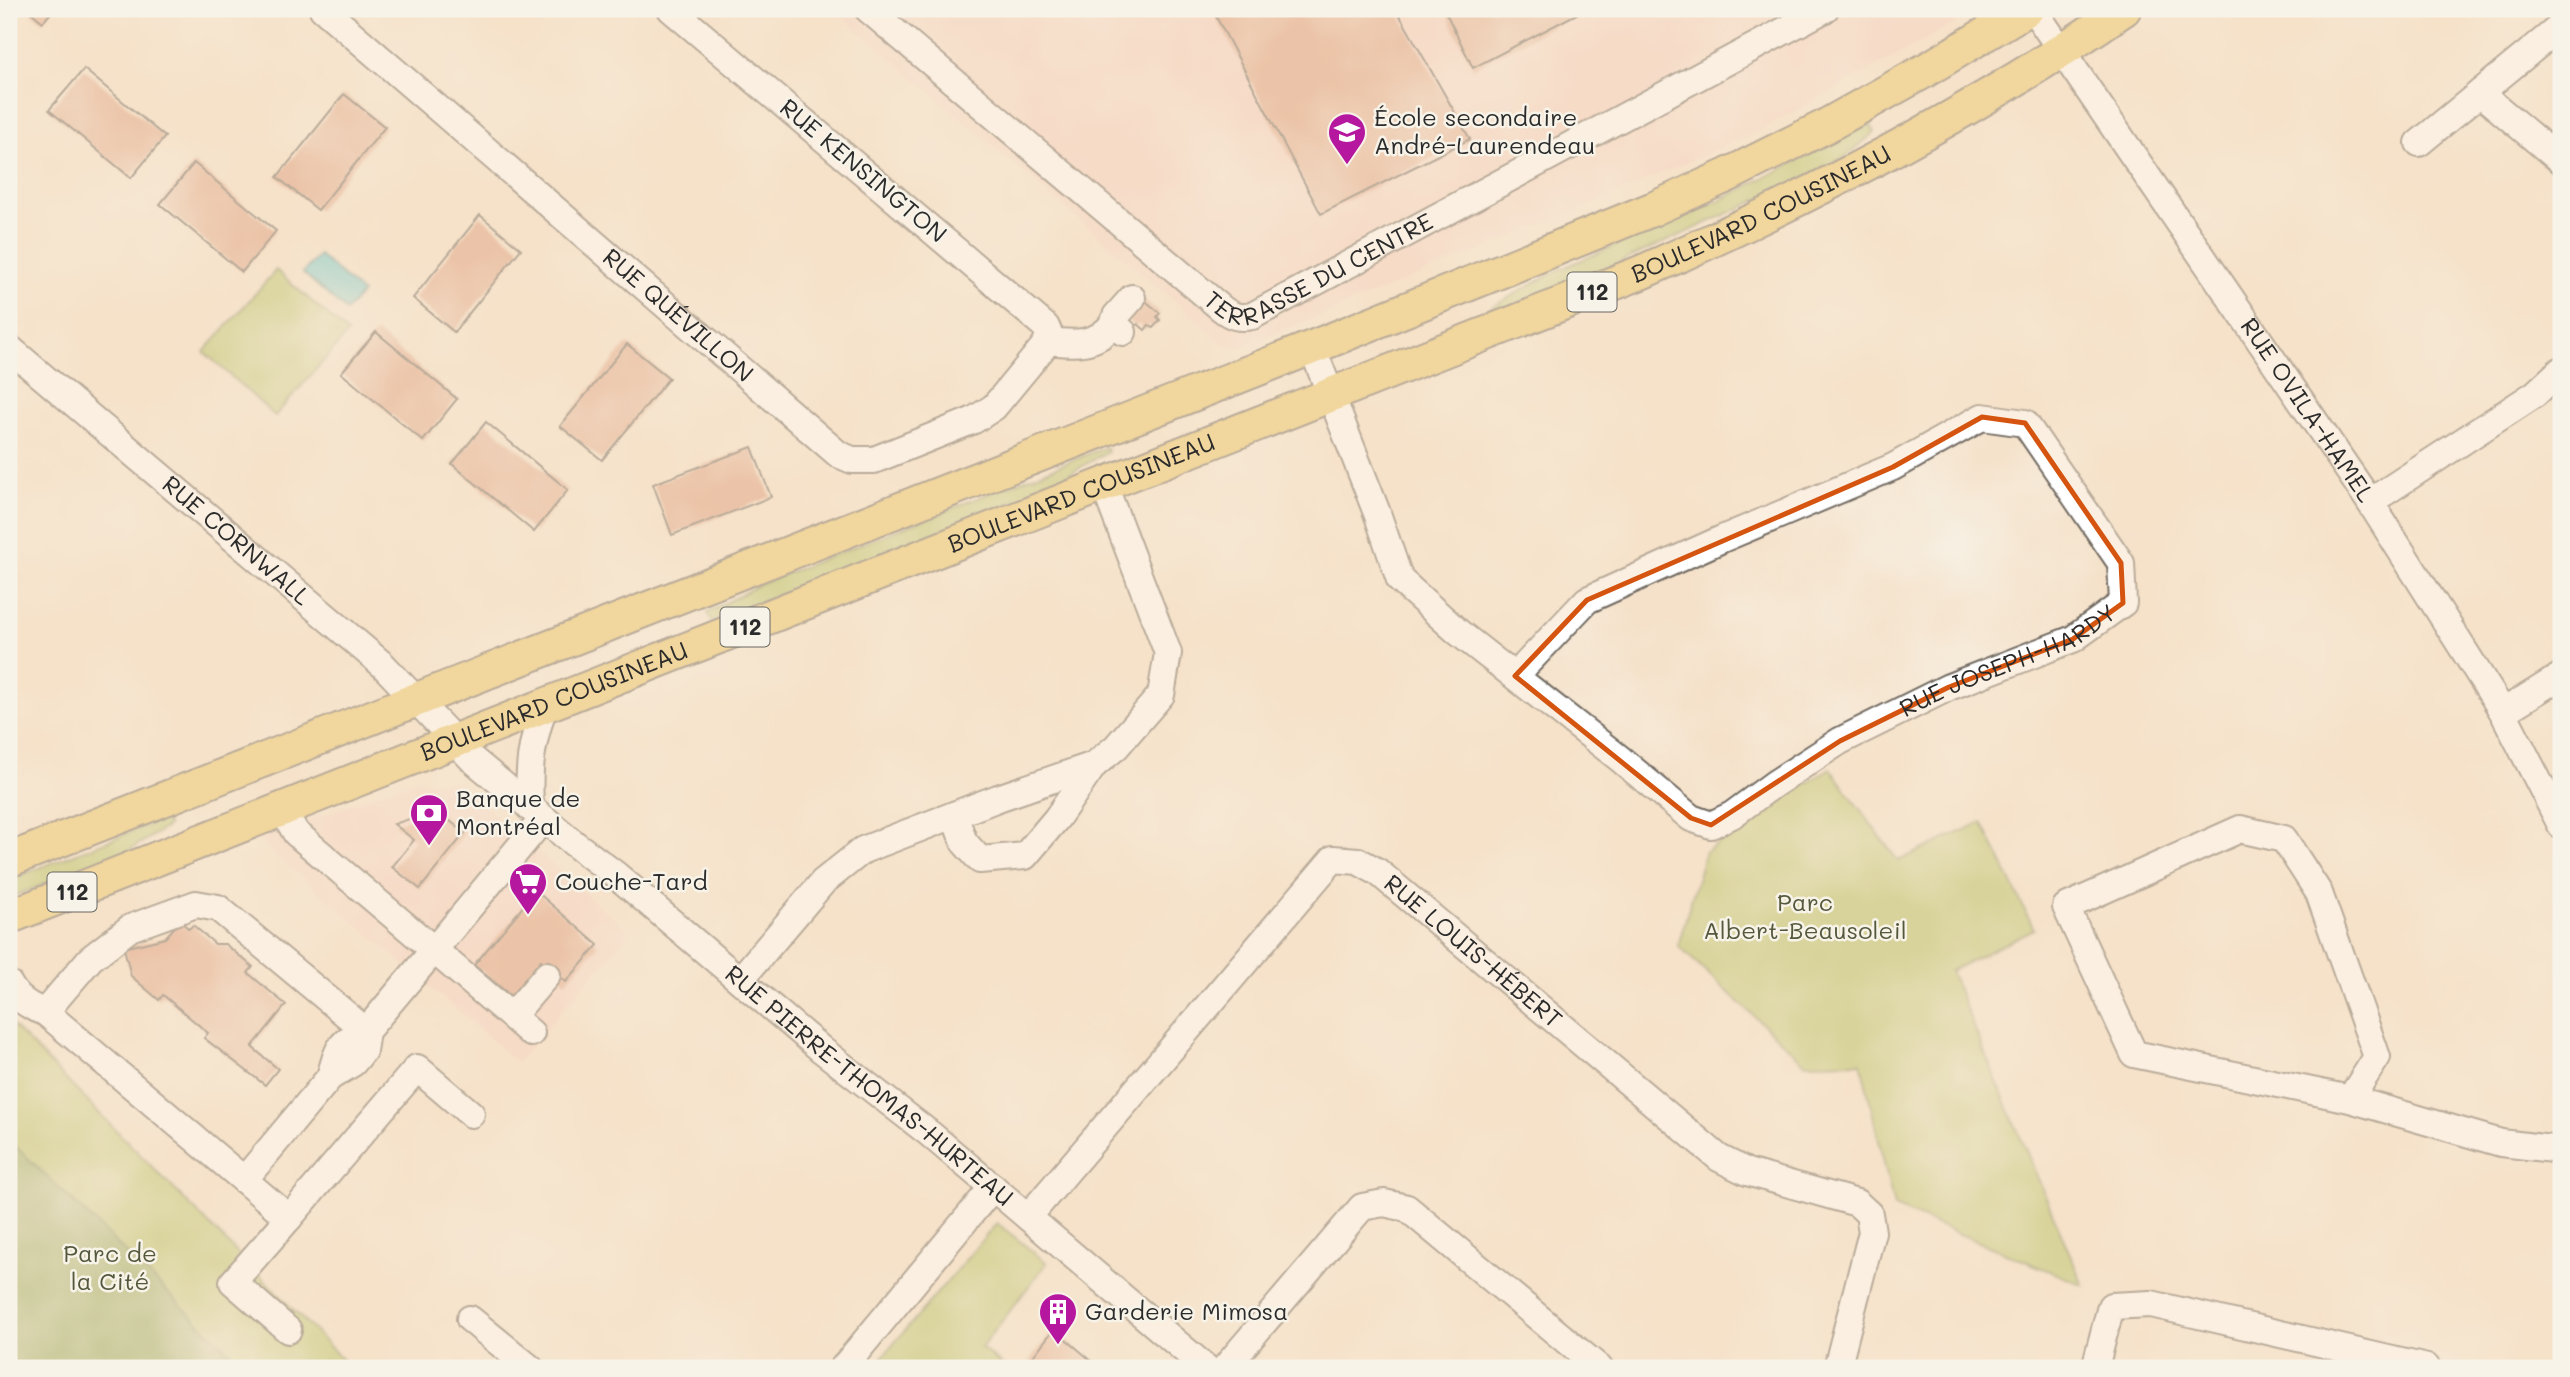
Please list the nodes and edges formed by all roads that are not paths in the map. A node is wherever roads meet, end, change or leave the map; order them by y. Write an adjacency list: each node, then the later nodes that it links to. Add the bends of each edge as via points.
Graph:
1 (323, 9): 14 (street, RUE QUÉVILLON, via 845,458 874,460 983,415 1003,398)
2 (671, 9): 14 (street, RUE KENSINGTON, via 1043,324)
3 (868, 9): 4 (street, TERRASSE DU CENTRE, via 1221,308 1241,318)
4 (1825, 9)
5 (2027, 9): 15 (main road, BOULEVARD COUSINEAU / 112, via 1871,102 1728,175)
6 (2033, 9): 9 (street, RUE OVILA-HAMEL)
7 (2124, 9): 9 (main road, BOULEVARD COUSINEAU / 112)
8 (2561, 26): 10 (street)
9 (2062, 51): 18 (main road, BOULEVARD COUSINEAU / 112, via 1933,128 1771,214 1616,283); 20 (street, RUE OVILA-HAMEL)
10 (2480, 93): 11 (street); 12 (street)
11 (2419, 143)
12 (2561, 161)
13 (1132, 298): 14 (street, via 1116,316 1118,328 1101,337 1077,344)
14 (1048, 340)
15 (1312, 347): 18 (street, RUE JOSEPH-HARDY); 23 (main road, BOULEVARD COUSINEAU / 112)
16 (9, 348): 23 (street, RUE CORNWALL, via 374,657)
17 (2561, 370): 20 (street, via 2535,394)
18 (1331, 396): 19 (main road, BOULEVARD COUSINEAU / 112); 21 (street, RUE JOSEPH-HARDY, via 1400,580)
19 (1104, 485): 24 (main road, BOULEVARD COUSINEAU / 112); 27 (street, via 1168,653 1161,695)
20 (2370, 502): 25 (street, RUE OVILA-HAMEL)
21 (1515, 676): 21 (street, RUE JOSEPH-HARDY, via 1691,818 1711,825 1840,741 1949,687 2073,639 2123,603 2121,563 2025,423 1982,418 1893,467 1587,600)
22 (2561, 676): 25 (street)
23 (417, 700): 26 (street, RUE CORNWALL); 32 (main road, BOULEVARD COUSINEAU / 112)
24 (544, 706): 26 (main road, BOULEVARD COUSINEAU / 112); 29 (street, via 529,774)
25 (2503, 712): 31 (street, RUE OVILA-HAMEL)
26 (456, 741): 28 (main road, BOULEVARD COUSINEAU / 112); 29 (street, RUE PIERRE-THOMAS-HURTEAU)
27 (1094, 765): 30 (street); 30 (street, via 1025,856 980,860 964,842)
28 (282, 809): 33 (main road, BOULEVARD COUSINEAU / 112); 34 (street, via 296,834)
29 (537, 813): 34 (street); 37 (street, RUE PIERRE-THOMAS-HURTEAU)
30 (954, 815): 37 (street, via 863,850 823,882)
31 (2561, 825)
32 (9, 860)
33 (9, 917)
34 (434, 950): 35 (street, via 521,1025); 40 (street)
35 (547, 975)
36 (9, 978): 39 (street, via 39,996)
37 (740, 980): 45 (street, RUE PIERRE-THOMAS-HURTEAU)
38 (9, 984): 39 (street, via 30,1007)
39 (45, 1012): 40 (street, via 90,959 130,928 188,905 205,904 218,908); 44 (street)
40 (366, 1031): 44 (street, via 363,1051 330,1077)
41 (2350, 1099): 41 (street, via 2134,1054 2066,906 2240,829 2284,839 2319,893 2377,1057); 43 (street, via 2501,1143)
42 (471, 1114): 46 (street, via 417,1068)
43 (2561, 1150)
44 (244, 1180): 46 (street)
45 (993, 1187): 47 (street, RUE PIERRE-THOMAS-HURTEAU); 51 (street)
46 (289, 1217): 49 (street, via 233,1282)
47 (1028, 1217): 52 (street, RUE PIERRE-THOMAS-HURTEAU); 55 (street, RUE LOUIS-HÉBERT, via 1333,859 1358,861 1378,872 1719,1158 1747,1172 1857,1203 1869,1214 1872,1232)
48 (470, 1319): 50 (street)
49 (288, 1330)
50 (530, 1368)
51 (843, 1368)
52 (1206, 1368)
53 (1225, 1368): 54 (street, via 1362,1207 1384,1203 1407,1208)
54 (1599, 1368)
55 (1837, 1368)
56 (2095, 1368): 57 (street, via 2111,1306 2151,1304)
57 (2427, 1368)

